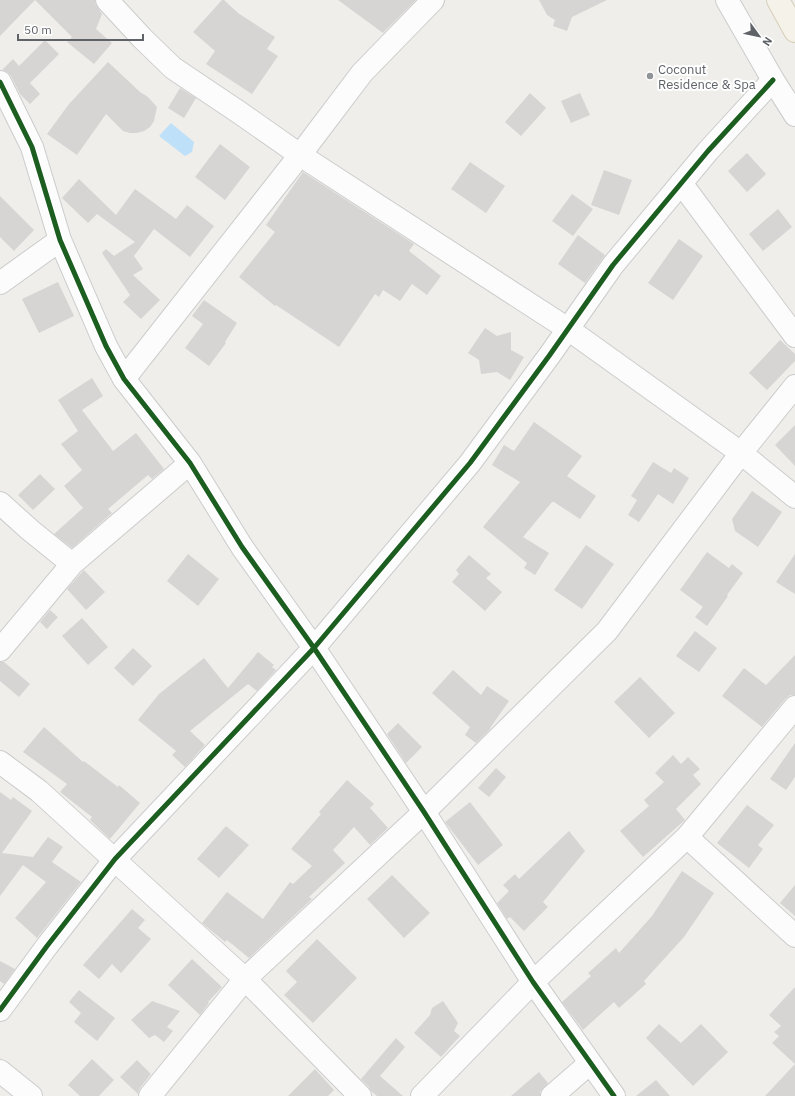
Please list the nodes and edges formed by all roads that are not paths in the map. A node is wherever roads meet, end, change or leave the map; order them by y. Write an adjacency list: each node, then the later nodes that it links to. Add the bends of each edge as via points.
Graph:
1 (107, 0): 9 (street, via 173,68)
2 (433, 0): 9 (street, via 362,73)
3 (727, 0): 6 (street)
4 (778, 0): 5 (main road)
5 (795, 31)
6 (773, 80): 8 (street); 10 (street)
7 (0, 82): 11 (street, via 32,147)
8 (795, 115)
9 (300, 155): 13 (street); 15 (street)
10 (681, 183): 13 (street, via 613,265); 14 (street)
11 (60, 240): 12 (street); 15 (street, via 106,346)
12 (0, 284)
13 (568, 329): 17 (street); 22 (street, via 470,463)
14 (795, 336)
15 (124, 379): 18 (street)
16 (795, 386): 17 (street)
17 (741, 453): 19 (street); 26 (street, via 608,631)
18 (190, 463): 21 (street); 22 (street, via 242,547)
19 (795, 496)
20 (0, 503): 21 (street)
21 (72, 564): 23 (street)
22 (314, 648): 26 (street); 28 (street)
23 (0, 650)
24 (795, 707): 27 (street)
25 (0, 762): 28 (street, via 39,791)
26 (424, 812): 30 (street); 31 (street)
27 (687, 837): 29 (street); 31 (street)
28 (115, 860): 30 (street); 32 (street, via 46,946)
29 (795, 936)
30 (245, 979): 36 (street); 37 (street)
31 (533, 982): 33 (street); 38 (street)
32 (0, 1010)
33 (590, 1063): 39 (street); 40 (street)
34 (0, 1071): 35 (street)
35 (31, 1096)
36 (150, 1096)
37 (360, 1096)
38 (422, 1096)
39 (552, 1096)
40 (614, 1096)

